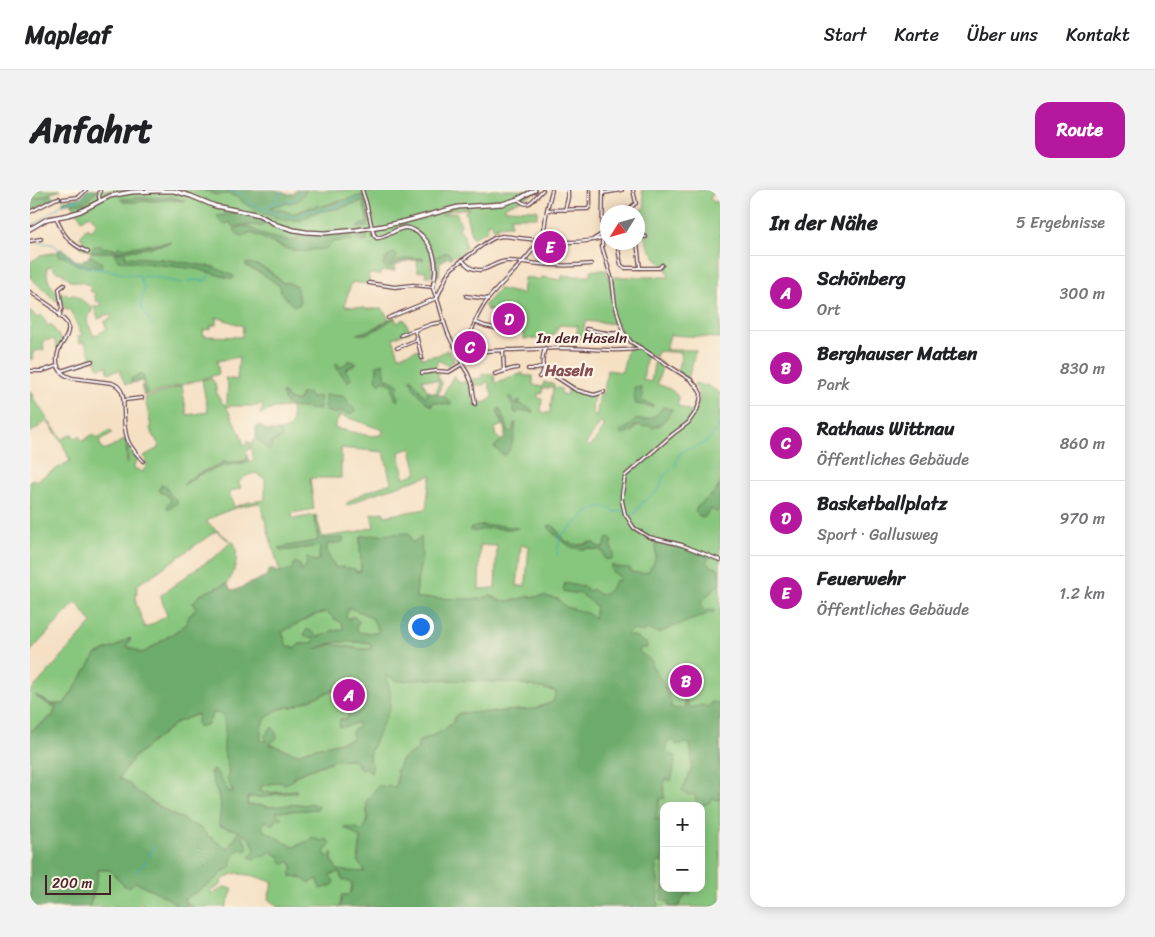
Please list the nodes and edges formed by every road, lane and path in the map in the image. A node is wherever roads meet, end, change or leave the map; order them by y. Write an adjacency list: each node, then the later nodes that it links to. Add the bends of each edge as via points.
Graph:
1 (86, 190): 14 (street, via 79,197)
2 (362, 190): 23 (street)
3 (535, 190): 13 (main road)
4 (543, 190): 13 (street, via 527,204)
5 (552, 190): 18 (street)
6 (568, 190): 19 (street)
7 (590, 190): 19 (street, via 588,209)
8 (622, 190): 11 (street)
9 (633, 190): 17 (street)
10 (100, 191): 15 (street)
11 (603, 191): 16 (street)
12 (59, 198): 20 (street)
13 (518, 198): 23 (main road, via 502,204 450,208)
14 (63, 199)
15 (102, 200): 21 (main road, via 81,211); 23 (main road, via 122,193 167,190 215,206 251,212 277,225 300,231 315,233)
16 (603, 205)
17 (635, 205)
18 (547, 210): 19 (street); 28 (street, via 545,228)
19 (565, 210)
20 (30, 212)
21 (56, 217): 22 (main road); 33 (street, via 71,243)
22 (31, 227)
23 (372, 228): 41 (street, via 377,238 405,228 423,237 435,260)
24 (600, 235): 27 (street)
25 (600, 238): 27 (street)
26 (41, 239): 29 (street)
27 (594, 239): 28 (street, via 574,243)
28 (539, 240): 34 (street, via 494,238); 35 (street)
29 (30, 241)
30 (603, 250): 54 (street)
31 (618, 250): 38 (street, via 622,266)
32 (638, 250): 38 (street)
33 (88, 252)
34 (462, 260): 35 (street, via 479,270 504,261); 42 (street, via 448,273)
35 (523, 262): 36 (street, via 569,266); 46 (street)
36 (591, 264)
37 (662, 266): 38 (street)
38 (640, 268)
39 (369, 283): 41 (street)
40 (64, 285): 47 (street, via 59,289 62,308)
41 (434, 289): 42 (street); 45 (street)
42 (441, 290): 45 (street)
43 (30, 292): 47 (street)
44 (466, 296): 46 (street)
45 (437, 298): 48 (street); 49 (street)
46 (488, 299): 50 (street)
47 (59, 316): 68 (street, via 69,329 59,350)
48 (388, 318)
49 (444, 322): 52 (street); 63 (street, via 454,346)
50 (475, 322): 53 (street); 64 (street)
51 (586, 329): 54 (street)
52 (415, 331): 55 (street); 56 (street)
53 (510, 331)
54 (623, 332): 57 (street)
55 (401, 335)
56 (417, 340): 58 (street); 65 (street)
57 (630, 342): 60 (street); 61 (street)
58 (397, 348)
59 (545, 348): 61 (street, In den Haseln); 62 (street, In den Haseln); 70 (street)
60 (641, 348): 61 (street, In den Haseln); 83 (street, via 693,382 700,391 700,401 688,423 625,476 622,488 625,514 634,528 649,537 682,545)
61 (630, 349)
62 (503, 350): 64 (street, In den Haseln); 74 (street)
63 (462, 352): 64 (street, In den Haseln); 67 (street)
64 (466, 352)
65 (422, 358)
66 (92, 361): 73 (street)
67 (462, 364): 75 (street, via 449,372); 81 (street, via 472,384)
68 (57, 366): 72 (street); 73 (street)
69 (517, 368): 74 (street)
70 (543, 368): 71 (street); 77 (street); 78 (street, via 576,390 594,395)
71 (528, 369)
72 (30, 371)
73 (61, 371): 80 (street, via 72,378 116,385)
74 (504, 371): 76 (street)
75 (422, 373)
76 (495, 374)
77 (539, 377)
78 (604, 392)
79 (142, 398): 80 (street)
80 (124, 400): 82 (street, via 127,440)
81 (475, 404)
82 (143, 461)
83 (720, 560)

